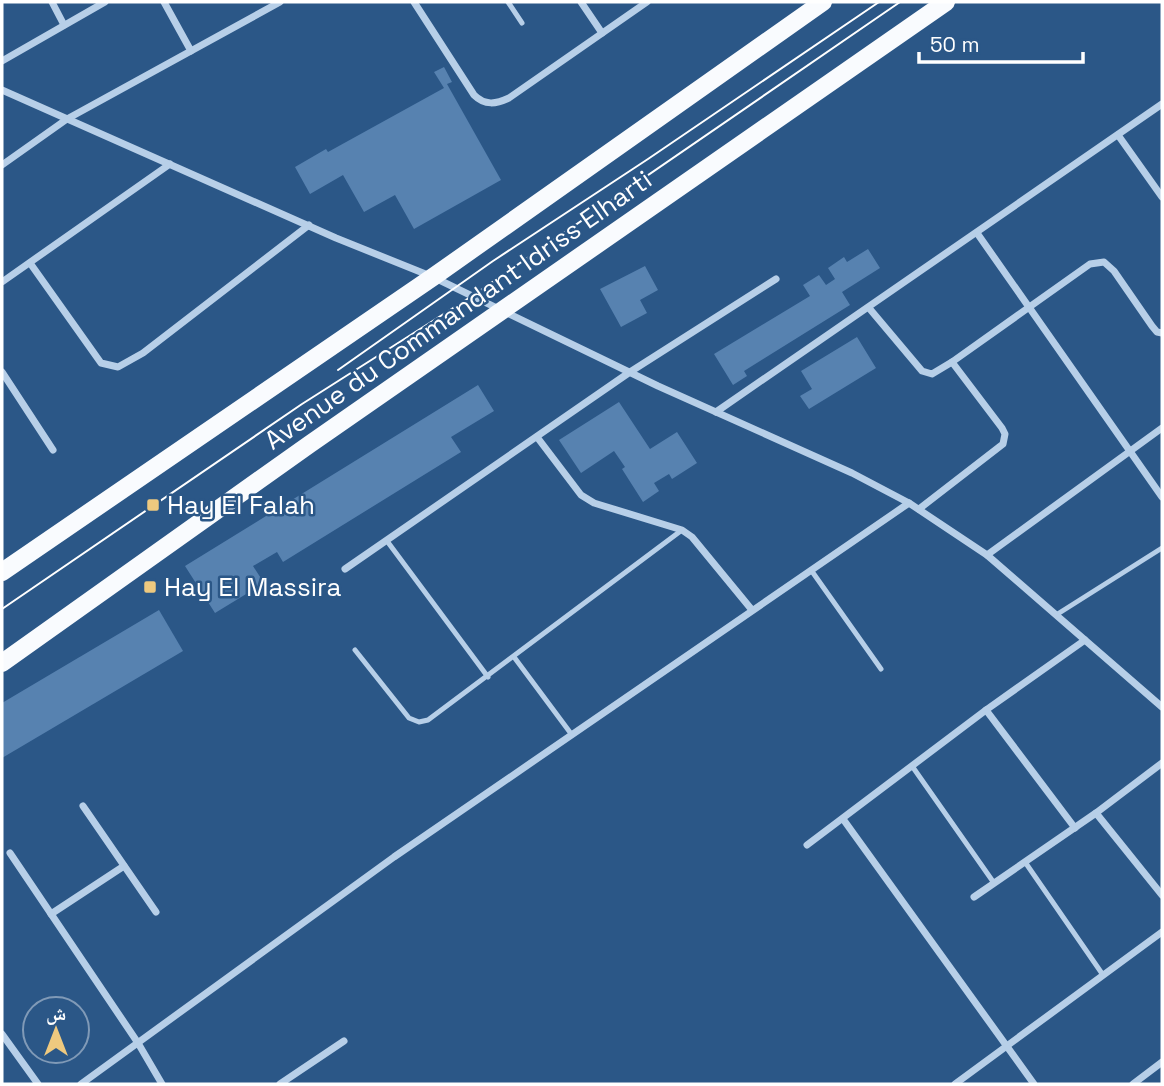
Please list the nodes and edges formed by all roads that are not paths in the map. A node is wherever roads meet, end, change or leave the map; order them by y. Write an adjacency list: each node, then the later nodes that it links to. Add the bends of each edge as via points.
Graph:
1 (52, 2): 12 (street)
2 (105, 2): 12 (street)
3 (164, 2): 14 (street)
4 (280, 2): 14 (street)
5 (414, 2): 13 (street, via 474,95 488,103 509,98)
6 (508, 2): 11 (lane)
7 (581, 2): 13 (street)
8 (647, 2): 13 (street)
9 (823, 2): 26 (main road, Avenue du Commandant Idriss Elharti)
10 (946, 2): 31 (main road, Avenue du Commandant Idriss Elharti)
11 (522, 23)
12 (64, 25): 15 (street)
13 (602, 33)
14 (191, 51): 18 (street)
15 (2, 61)
16 (2, 90): 18 (street)
17 (1162, 104): 19 (street)
18 (67, 119): 20 (street); 21 (street)
19 (1118, 135): 22 (street); 24 (street)
20 (170, 164): 23 (street); 25 (street)
21 (2, 165)
22 (1162, 197)
23 (309, 225): 25 (street, via 143,353 118,367 101,363); 26 (street)
24 (977, 233): 29 (street); 30 (street)
25 (30, 263): 28 (street)
26 (433, 277): 31 (street); 50 (main road, Avenue du Commandant Idriss Elharti)
27 (776, 279): 35 (street)
28 (2, 282)
29 (869, 308): 33 (street, via 922,371 932,373); 36 (street)
30 (1030, 308): 32 (street, via 1090,264 1104,262 1152,326); 33 (street); 40 (street)
31 (502, 311): 35 (street); 56 (main road, Avenue du Commandant Idriss Elharti)
32 (1162, 332)
33 (953, 362): 43 (street, via 1002,428 1005,440)
34 (2, 372): 39 (street)
35 (630, 372): 36 (street); 38 (street)
36 (716, 412): 42 (street)
37 (1162, 428): 40 (street)
38 (537, 437): 44 (street, via 581,495); 45 (street)
39 (53, 450)
40 (1129, 450): 41 (street); 47 (street)
41 (1162, 497)
42 (909, 503): 43 (street); 49 (street)
43 (919, 509): 47 (street)
44 (682, 530): 51 (street); 55 (lane)
45 (387, 541): 48 (street); 58 (lane)
46 (1162, 548): 52 (lane)
47 (987, 555): 52 (street)
48 (345, 569)
49 (811, 570): 51 (street); 57 (lane)
50 (2, 572)
51 (752, 611): 61 (street)
52 (1056, 615): 53 (street)
53 (1085, 640): 59 (street); 60 (street)
54 (355, 650): 58 (lane, via 400,709 419,722)
55 (514, 657): 58 (lane); 61 (lane)
56 (2, 663)
57 (881, 669)
58 (488, 677)
59 (1162, 707)
60 (986, 710): 63 (street); 67 (street)
61 (572, 735): 81 (street, via 394,857)
62 (1162, 763): 65 (street)
63 (912, 766): 66 (street); 72 (lane)
64 (83, 806): 71 (street)
65 (1096, 813): 67 (street); 73 (street)
66 (843, 819): 68 (street); 82 (street)
67 (1075, 828): 70 (street)
68 (807, 845)
69 (10, 853): 76 (street)
70 (1024, 862): 72 (street); 78 (lane)
71 (124, 866): 75 (street); 76 (street)
72 (994, 883): 74 (street)
73 (1162, 895)
74 (974, 897)
75 (156, 912)
76 (51, 914): 81 (street)
77 (1162, 932): 78 (street)
78 (1103, 975): 82 (street)
79 (2, 1034): 84 (street)
80 (344, 1041): 87 (street)
81 (138, 1043): 85 (street); 86 (street)
82 (1006, 1046): 88 (street); 89 (street)
83 (1162, 1062): 90 (street)
84 (38, 1084)
85 (81, 1084)
86 (162, 1084)
87 (280, 1084)
88 (954, 1084)
89 (1034, 1084)
90 (1133, 1084)

